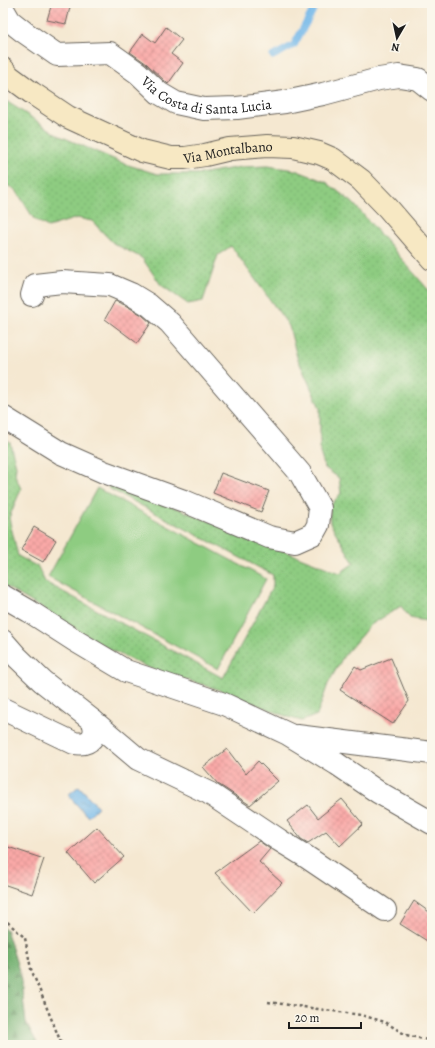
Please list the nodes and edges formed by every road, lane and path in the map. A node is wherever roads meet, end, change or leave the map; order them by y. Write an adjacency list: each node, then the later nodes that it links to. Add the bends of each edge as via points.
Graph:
1 (3, 9): 3 (street, Via Costa di Santa Lucia, via 10,21 57,55 110,53 138,73 159,93 176,103 204,109 285,102 399,76 418,79)
2 (3, 69): 4 (street, Via Montalbano, via 32,93 68,116 142,151 171,158 185,158 230,149 293,146 334,159 361,180)
3 (432, 90)
4 (432, 259)
5 (32, 295): 6 (street, via 35,285 62,282 110,285 149,305 170,323 300,472 320,508 318,525 313,534 295,542 269,537 61,453)
6 (3, 417)
7 (3, 596): 11 (street, via 126,671 224,704)
8 (3, 641): 10 (street, via 42,681)
9 (3, 709): 10 (street, via 79,744 93,737)
10 (93, 721): 14 (street, via 138,760 209,793)
11 (288, 734): 12 (street); 13 (street, via 378,792)
12 (432, 753)
13 (432, 823)
14 (385, 910)
15 (3, 918): 18 (path, via 25,938 31,970)
16 (268, 1002): 17 (path, via 361,1015 385,1022 406,1035)
17 (432, 1041)
18 (62, 1045)

